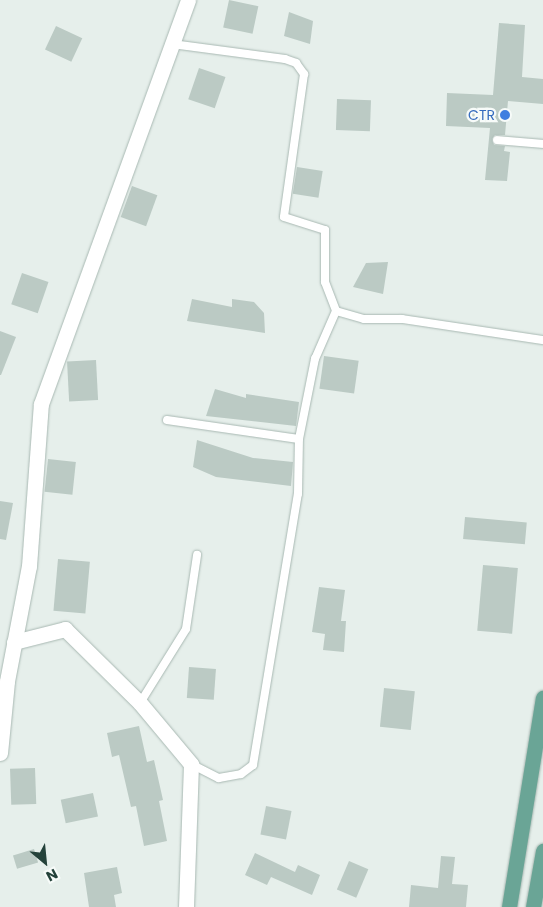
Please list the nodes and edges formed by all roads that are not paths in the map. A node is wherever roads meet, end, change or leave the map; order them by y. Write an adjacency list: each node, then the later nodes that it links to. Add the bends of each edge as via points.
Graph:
1 (188, 0): 2 (street)
2 (172, 44): 5 (lane, via 286,59 296,63 304,74 284,217 325,230 325,282); 10 (street, via 41,404 29,566)
3 (497, 140): 4 (lane)
4 (543, 144)
5 (336, 311): 6 (lane, via 364,319 402,319); 8 (lane, via 315,360)
6 (543, 340)
7 (167, 420): 8 (lane)
8 (299, 439): 14 (lane, via 298,494 253,765 241,774 219,778)
9 (197, 554): 12 (lane, via 186,629)
10 (14, 642): 12 (street, via 66,630); 13 (street)
11 (543, 698): 17 (main road)
12 (140, 703): 14 (street)
13 (0, 753)
14 (191, 764): 16 (street)
15 (543, 851): 18 (main road)
16 (186, 907)
17 (509, 907)
18 (533, 907)

